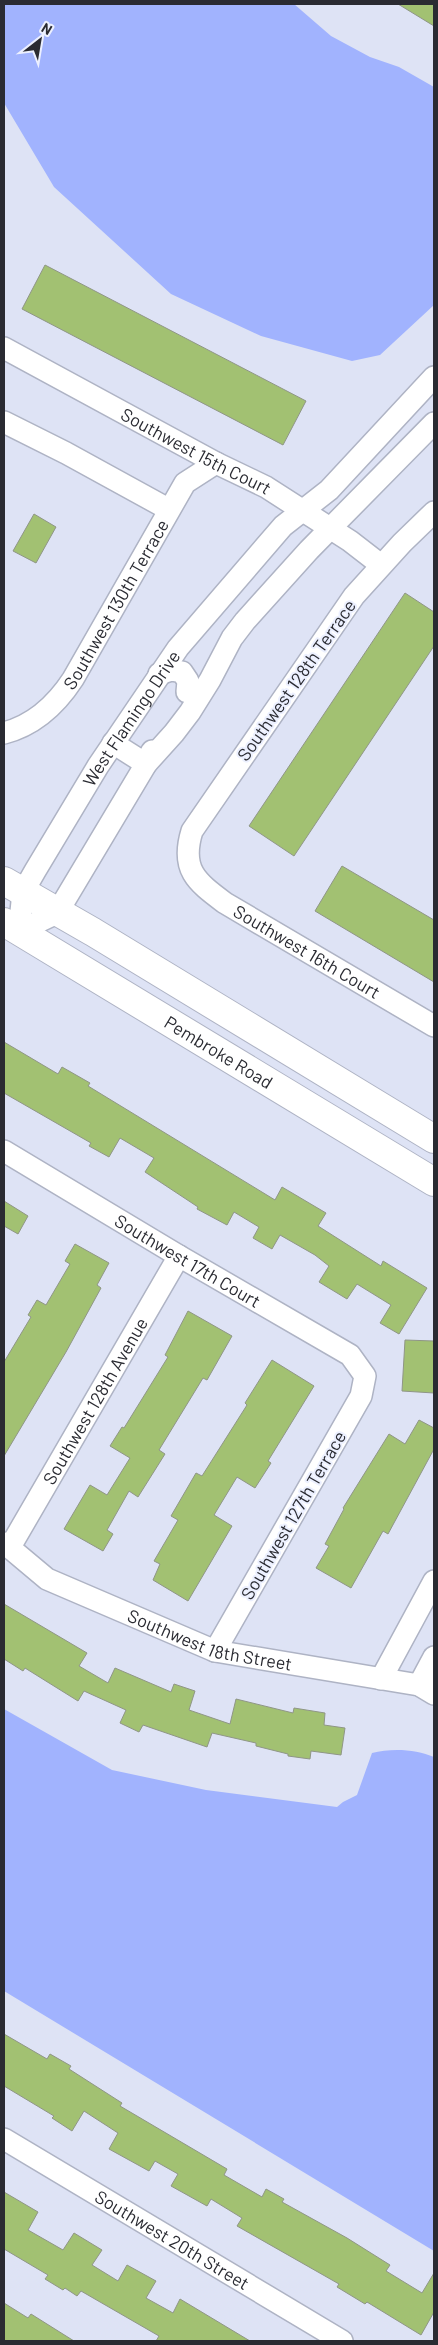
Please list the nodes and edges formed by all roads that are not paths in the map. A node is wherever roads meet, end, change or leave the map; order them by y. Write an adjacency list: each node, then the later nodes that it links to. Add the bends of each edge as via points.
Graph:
1 (4, 348): 5 (street, Southwest 15th Court)
2 (434, 377): 7 (street, West Flamingo Drive, via 328,490)
3 (4, 422): 6 (street)
4 (434, 424): 9 (street, West Flamingo Drive)
5 (216, 463): 6 (street, Southwest 130th Terrace, via 185,483); 7 (street, Southwest 15th Court, via 266,487)
6 (168, 509): 14 (street, Southwest 130th Terrace, via 66,689 43,714 27,725)
7 (301, 510): 9 (street, Southwest 15th Court); 12 (street, West Flamingo Drive, via 216,602)
8 (434, 512): 10 (street, Southwest 128th Terrace)
9 (332, 529): 10 (street, Southwest 15th Court); 11 (street, West Flamingo Drive, via 309,550)
10 (381, 565): 17 (street, Southwest 128th Terrace, via 354,596 192,831 188,849)
11 (232, 638): 13 (street, West Flamingo Drive, via 200,672); 16 (street, West Flamingo Drive, via 190,712)
12 (159, 674): 13 (street, via 171,670 182,672 188,681); 15 (street, West Flamingo Drive)
13 (187, 692): 16 (street, West Flamingo Drive, via 164,727)
14 (4, 733)
15 (113, 744): 16 (street); 18 (street, West Flamingo Drive)
16 (146, 764): 19 (street, West Flamingo Drive)
17 (190, 866): 21 (street, Southwest 16th Court, via 197,883 225,903)
18 (13, 886): 19 (main road, Pembroke Road); 20 (street, West Flamingo Drive)
19 (57, 912): 20 (street); 22 (main road, Pembroke Road)
20 (11, 927): 24 (main road, Pembroke Road)
21 (434, 1026)
22 (434, 1139)
23 (4, 1151): 25 (street, Southwest 17th Court)
24 (434, 1182)
25 (179, 1256): 26 (street, Southwest 17th Court, via 350,1355); 27 (street, Southwest 128th Avenue)
26 (365, 1376): 29 (street, Southwest 127th Terrace, via 361,1396)
27 (7, 1545): 29 (street, Southwest 18th Street, via 47,1580)
28 (434, 1581): 31 (street)
29 (215, 1651): 31 (street, Southwest 18th Street)
30 (434, 1657): 32 (street)
31 (382, 1679): 32 (street, Southwest 18th Street)
32 (426, 1690)
33 (4, 2139): 34 (street, Southwest 20th Street)
34 (342, 2341)

